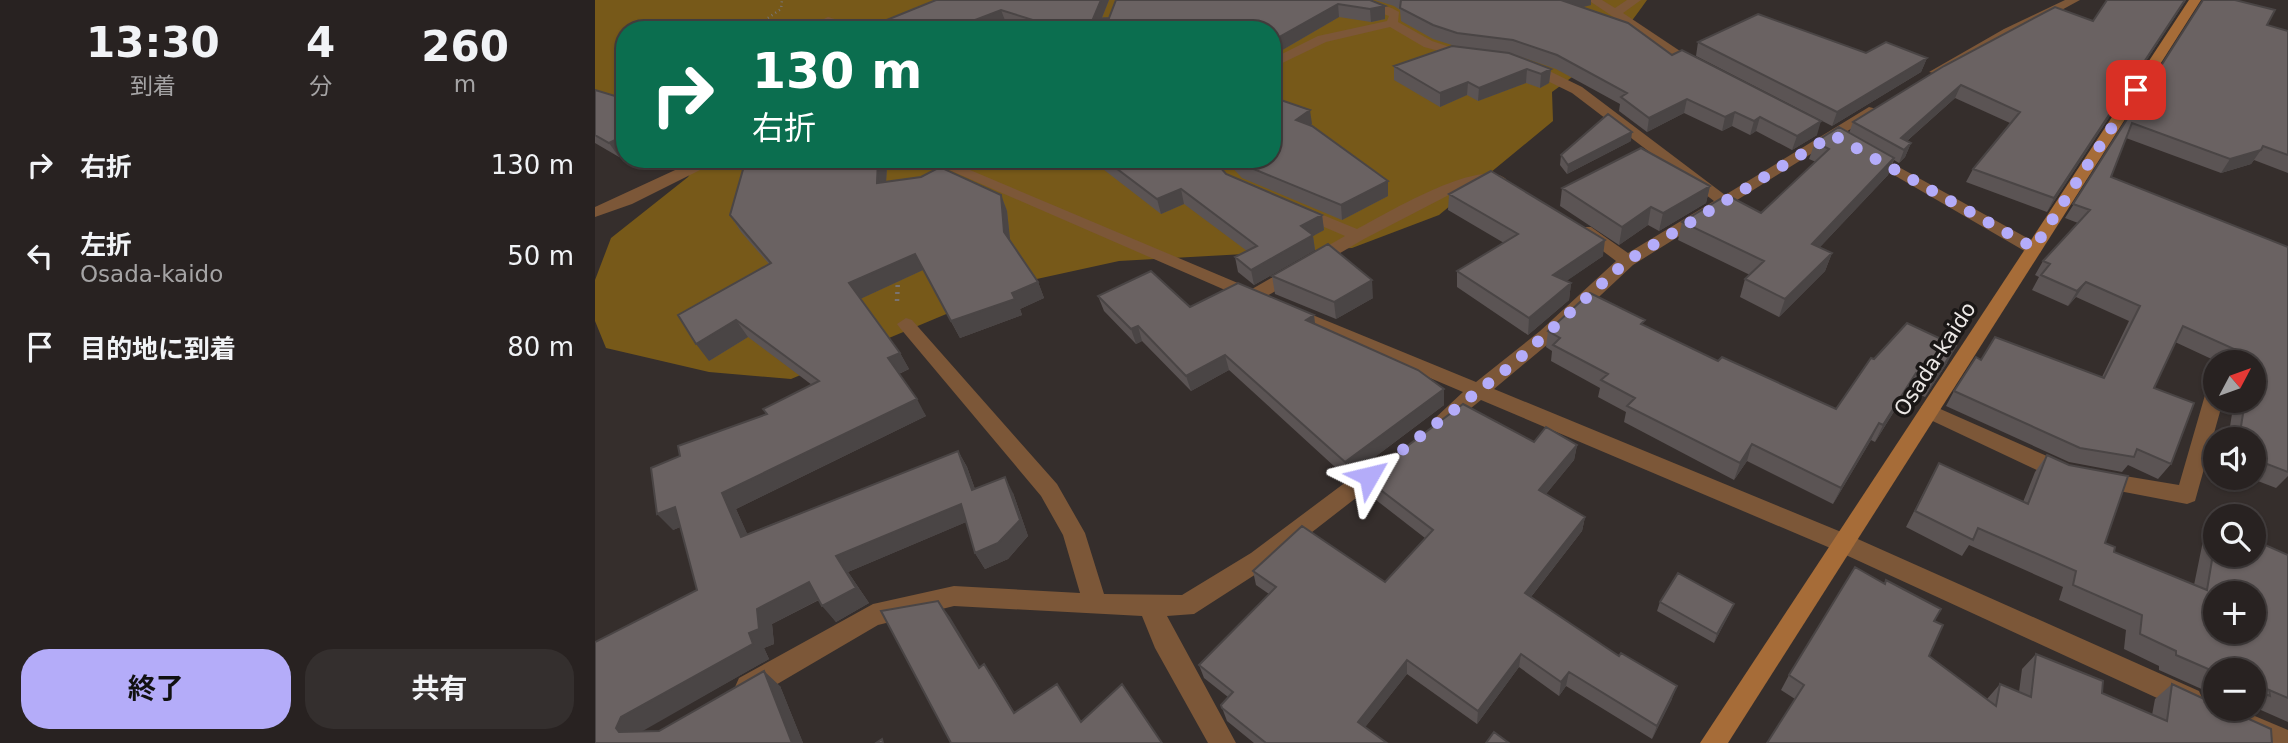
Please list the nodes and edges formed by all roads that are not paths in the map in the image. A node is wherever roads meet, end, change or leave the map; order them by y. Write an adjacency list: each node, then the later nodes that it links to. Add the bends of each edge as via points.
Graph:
1 (1351, 0): 7 (street, via 1383,8 1395,15)
2 (1594, 0): 6 (street)
3 (1635, 0): 6 (street)
4 (2074, 0): 12 (street)
5 (2195, 0): 23 (main road, Osada-kaido)
6 (1615, 13): 11 (street)
7 (1392, 23): 8 (street, via 1428,44); 9 (street, via 1322,39)
8 (1481, 55)
9 (1281, 60)
10 (1511, 60): 18 (street, via 1577,90)
11 (1715, 76)
12 (1921, 81)
13 (1888, 101): 14 (street)
14 (1839, 138): 18 (street); 23 (street)
15 (685, 168): 20 (street, via 634,198)
16 (952, 168): 25 (street)
17 (1511, 185): 22 (street, via 1499,179 1467,180)
18 (1722, 200): 24 (street)
19 (1281, 203): 22 (street)
20 (595, 212)
21 (1575, 223): 24 (street)
22 (1357, 235): 25 (street)
23 (2034, 248): 28 (main road, Osada-kaido)
24 (1627, 261): 27 (street)
25 (1252, 296): 27 (street)
26 (906, 324): 33 (street, via 1049,490 1074,533)
27 (1479, 392): 30 (street); 32 (street)
28 (1929, 411): 29 (street, via 2065,473 2187,495); 32 (main road, Osada-kaido)
29 (2210, 413)
30 (1424, 434)
31 (1402, 451): 34 (street, via 1226,582 1185,606)
32 (1843, 543): 36 (street); 39 (main road, Osada-kaido)
33 (1095, 605): 34 (street); 35 (street, via 954,596 873,615)
34 (1150, 605): 38 (street, via 1164,640)
35 (722, 703)
36 (2203, 706)
37 (2237, 721): 40 (street)
38 (1223, 743)
39 (1713, 743)
40 (2286, 743)

